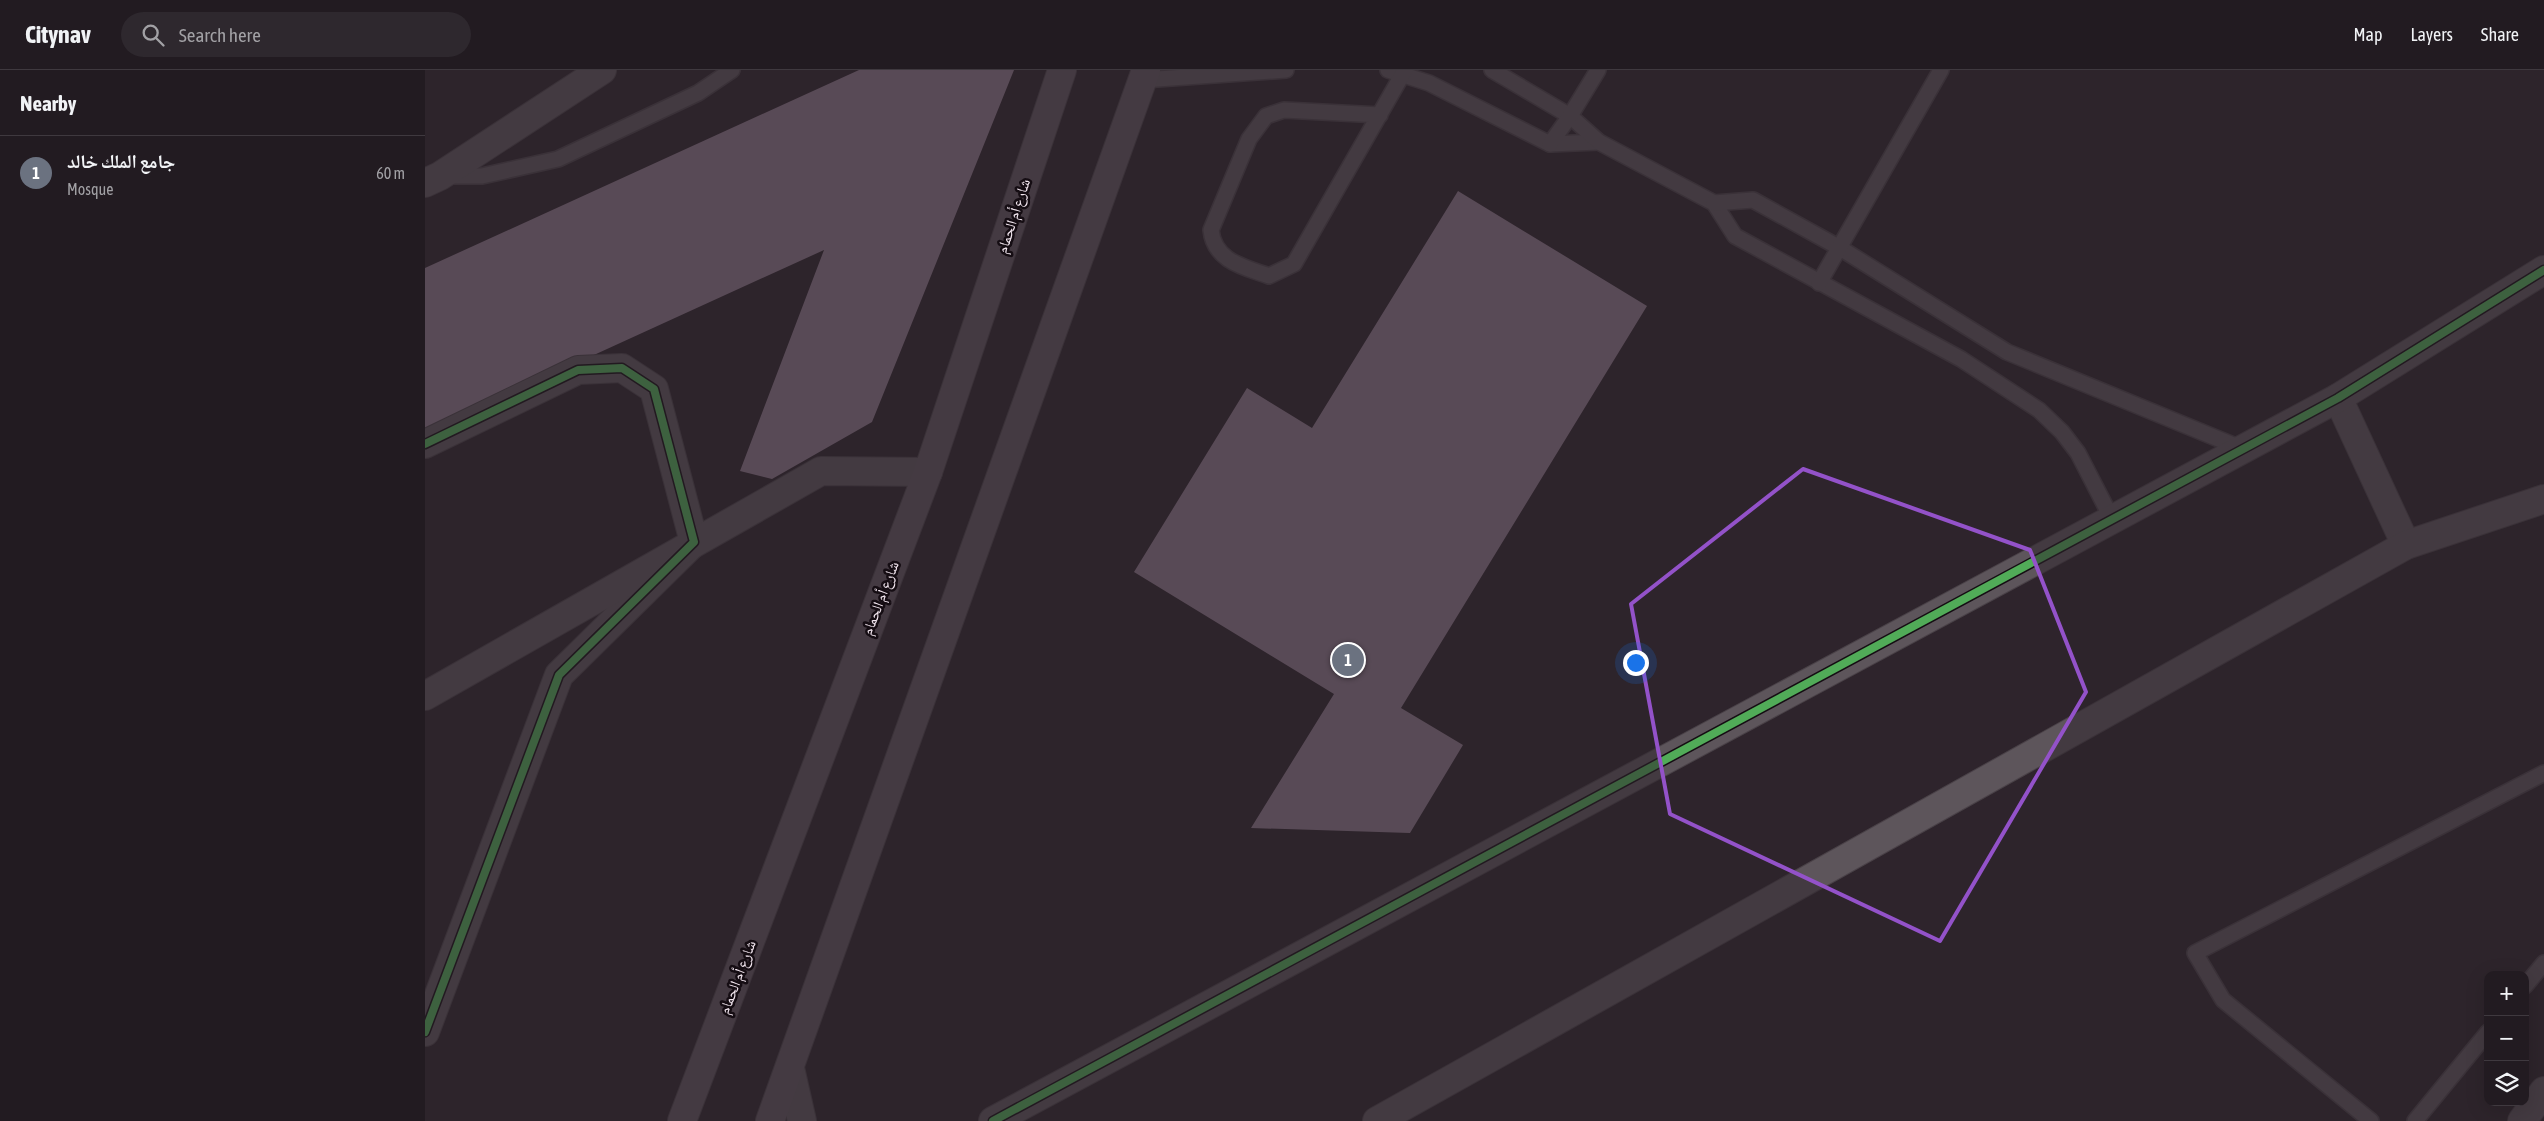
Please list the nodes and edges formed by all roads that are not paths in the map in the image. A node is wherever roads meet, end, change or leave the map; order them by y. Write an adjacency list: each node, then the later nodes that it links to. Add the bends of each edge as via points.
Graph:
1 (602, 70): 14 (street)
2 (732, 70): 14 (lane, via 698,93 558,159 483,176)
3 (1062, 70): 22 (main road, شارع أم الحمام)
4 (1286, 70): 9 (lane)
5 (1492, 70): 11 (lane)
6 (1598, 70): 11 (lane)
7 (1941, 70): 16 (lane)
8 (1399, 71): 10 (lane); 13 (lane)
9 (1144, 75): 33 (main road)
10 (1381, 115): 10 (lane, via 1284,110 1267,116 1249,139 1211,230 1218,252 1231,262 1269,276 1293,264)
11 (1570, 116): 12 (lane); 13 (lane)
12 (1599, 142): 13 (lane); 15 (lane)
13 (1549, 144)
14 (432, 180)
15 (1714, 204): 16 (lane, via 1753,200); 18 (lane, via 1735,236)
16 (1840, 248): 18 (lane); 21 (lane, via 2007,352)
17 (2544, 270): 19 (street)
18 (1819, 283): 24 (lane, via 1961,359 2039,410 2078,453)
19 (2338, 398): 21 (street); 26 (street)
20 (425, 444): 25 (street, via 578,370 621,368 654,389)
21 (2243, 449): 24 (street)
22 (927, 472): 25 (street, via 821,471); 35 (main road, شارع أم الحمام)
23 (2544, 499): 26 (street)
24 (2113, 519): 38 (street)
25 (694, 542): 27 (street); 31 (street, via 559,675)
26 (2406, 546): 39 (street)
27 (425, 696)
28 (2544, 773): 40 (lane, via 2195,953 2223,1000)
29 (2544, 963): 30 (lane)
30 (2529, 981)
31 (425, 1032)
32 (2484, 1037): 41 (lane)
33 (790, 1068): 36 (main road); 37 (street)
34 (2544, 1091): 42 (street)
35 (682, 1121)
36 (770, 1121)
37 (803, 1121)
38 (993, 1121)
39 (1377, 1121)
40 (2371, 1121)
41 (2415, 1121)
42 (2522, 1121)

